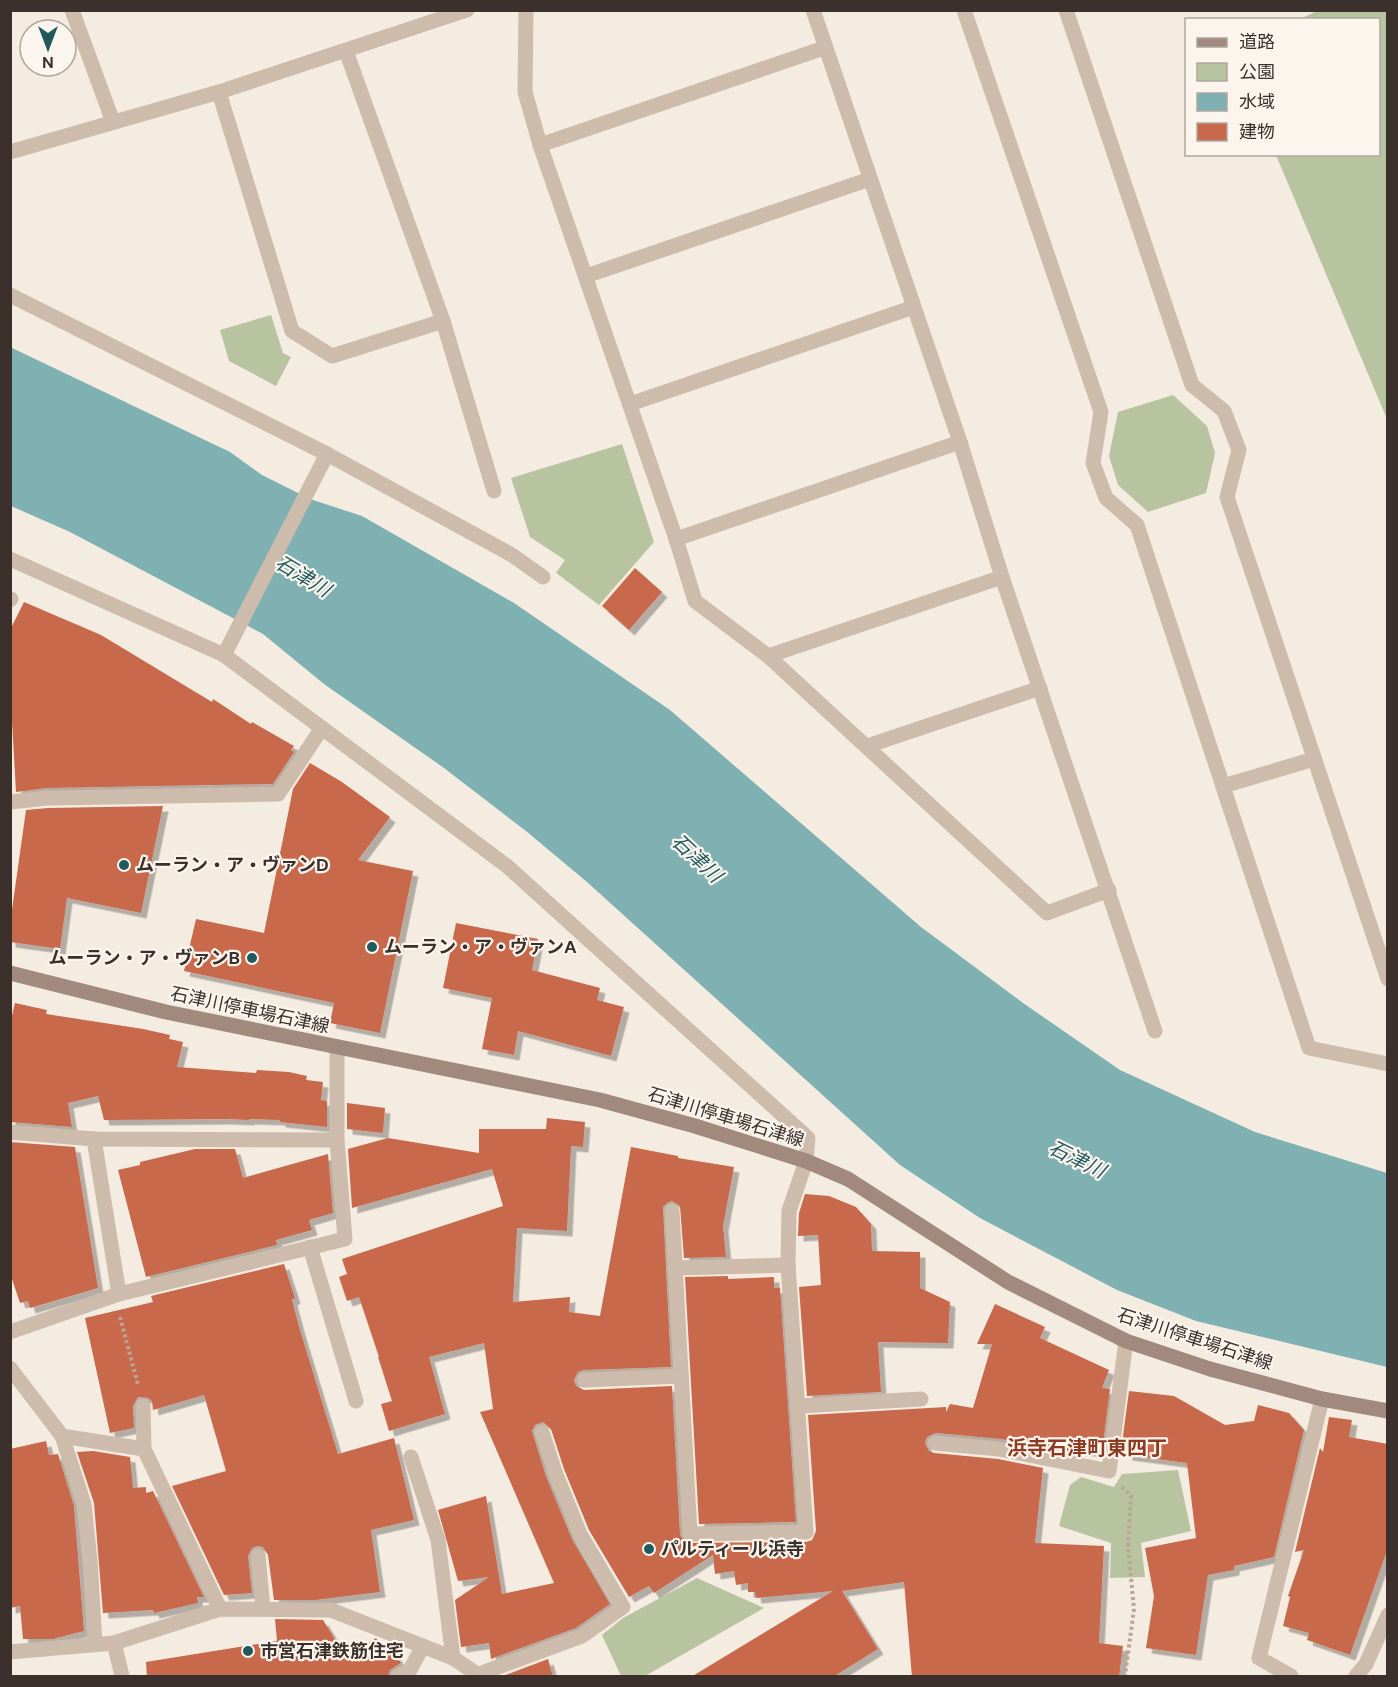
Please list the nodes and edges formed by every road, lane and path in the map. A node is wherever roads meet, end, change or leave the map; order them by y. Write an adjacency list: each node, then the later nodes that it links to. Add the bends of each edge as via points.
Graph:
1 (72, 10): 10 (street)
2 (467, 10): 8 (street)
3 (526, 10): 11 (street, via 525,92)
4 (813, 10): 7 (street)
5 (964, 10): 32 (street, via 1101,412 1093,464 1106,498 1137,525)
6 (1066, 10): 31 (street, via 1192,385 1224,411 1239,450 1227,497)
7 (824, 48): 11 (street); 13 (street)
8 (346, 51): 9 (street); 17 (street)
9 (219, 92): 10 (street); 17 (street, via 292,331 332,356)
10 (113, 122): 12 (street)
11 (540, 145): 14 (street)
12 (10, 152)
13 (870, 179): 14 (street); 16 (street)
14 (586, 276): 18 (street)
15 (10, 295): 20 (street)
16 (914, 307): 18 (street); 19 (street)
17 (443, 321): 21 (street)
18 (630, 404): 22 (street)
19 (960, 442): 22 (street); 25 (street)
20 (327, 454): 24 (street, via 512,555); 26 (street)
21 (494, 491)
22 (676, 539): 27 (street, via 695,601)
23 (10, 559): 26 (street)
24 (543, 576)
25 (1002, 576): 27 (street); 28 (street)
26 (224, 655): 29 (street)
27 (768, 657): 30 (street)
28 (1040, 688): 30 (street); 34 (street)
29 (322, 728): 33 (street, via 278,794); 43 (street, via 507,866 808,1138)
30 (867, 746): 34 (street, via 1047,913)
31 (1314, 759): 32 (street); 36 (street)
32 (1223, 786): 39 (street, via 1310,1048)
33 (10, 802)
34 (1109, 890): 37 (street)
35 (10, 973): 38 (main road, 石津川停車場石津線, via 166,1012)
36 (1388, 979)
37 (1155, 1031)
38 (337, 1048): 42 (street); 43 (main road, 石津川停車場石津線, via 600,1100)
39 (1388, 1064)
40 (10, 1132): 41 (street)
41 (94, 1139): 42 (street); 48 (street)
42 (337, 1140): 45 (street, via 345,1239)
43 (806, 1161): 46 (street, via 789,1211); 50 (main road, 石津川停車場石津線, via 858,1185 1008,1282)
44 (672, 1211): 47 (street)
45 (310, 1247): 48 (street); 56 (street)
46 (788, 1265): 47 (street); 58 (street)
47 (675, 1268): 52 (street)
48 (117, 1295): 49 (street); 57 (path)
49 (11, 1329)
50 (1126, 1341): 55 (main road, 石津川停車場石津線, via 1210,1369); 62 (street, via 1109,1471 999,1449)
51 (10, 1368): 61 (street)
52 (681, 1376): 53 (street); 58 (street, via 690,1534 807,1532)
53 (584, 1380)
54 (921, 1399): 58 (street)
55 (1322, 1399): 59 (main road, 石津川停車場石津線); 79 (street, via 1259,1658)
56 (356, 1401)
57 (143, 1406): 63 (street)
58 (798, 1406)
59 (1388, 1411)
60 (542, 1432): 75 (street, via 580,1534 623,1607 582,1636)
61 (62, 1436): 63 (street); 71 (street, via 84,1504)
62 (934, 1443)
63 (144, 1449): 67 (street)
64 (411, 1457): 74 (street, via 438,1540)
65 (1123, 1487): 78 (path, via 1131,1496 1128,1547 1134,1609)
66 (258, 1557): 68 (street)
67 (220, 1609): 68 (street); 70 (street)
68 (263, 1609): 72 (street, via 331,1610)
69 (1388, 1615): 80 (street)
70 (114, 1643): 71 (street); 76 (street)
71 (95, 1644): 73 (street)
72 (423, 1646): 74 (street); 77 (street, via 410,1670)
73 (10, 1652)
74 (453, 1658): 75 (street)
75 (479, 1675)
76 (122, 1677)
77 (398, 1677)
78 (1125, 1677)
79 (1291, 1677)
80 (1356, 1677)

